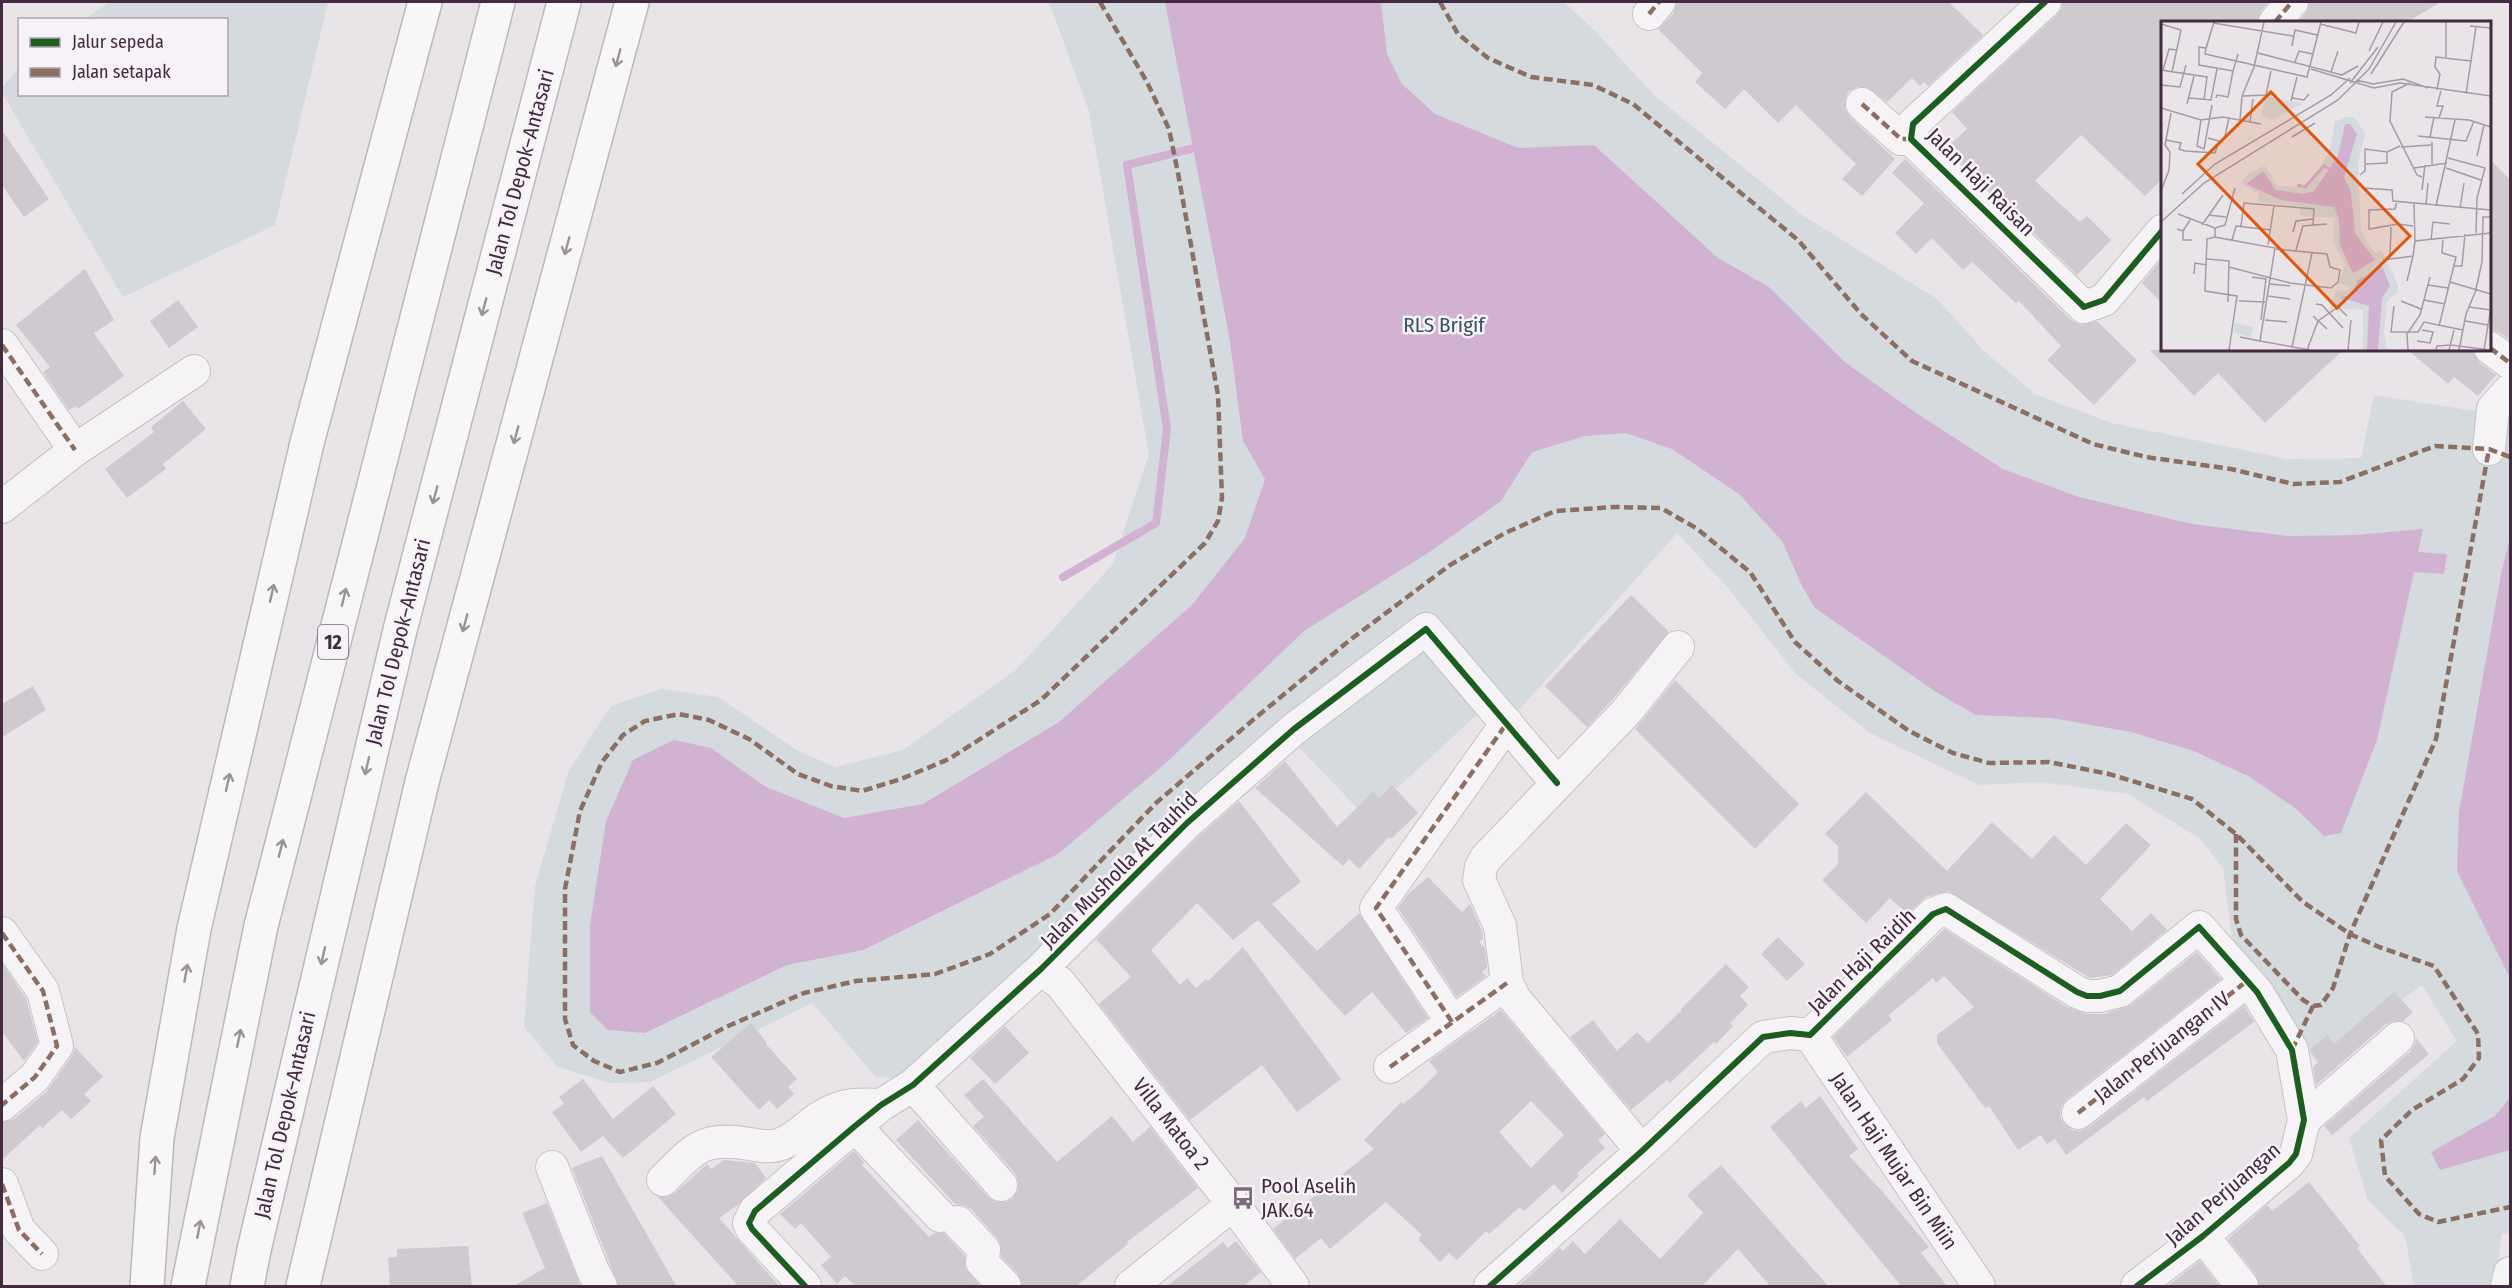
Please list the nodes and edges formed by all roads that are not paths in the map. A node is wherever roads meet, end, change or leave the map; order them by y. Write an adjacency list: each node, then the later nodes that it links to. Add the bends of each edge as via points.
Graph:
1 (425, 2): 46 (highway, one-way to 1, via 157,1138 194,929 307,443)
2 (498, 2): 47 (highway, 12, one-way to 2, via 261,926)
3 (632, 2): 49 (highway, one-way to 49, via 422,782)
4 (2045, 2): 9 (street, Jalan Haji Raisan, via 1913,124)
5 (2292, 2): 7 (street)
6 (564, 4): 48 (highway, Jalan Tol Depok–Antasari, one-way to 48, via 400,630)
7 (2276, 21)
8 (1862, 104): 9 (street, via 1901,139)
9 (1911, 139): 10 (street, Jalan Haji Raisan, via 2084,307 2104,300)
10 (2161, 233)
11 (2, 345): 17 (street)
12 (2491, 349): 13 (street)
13 (2511, 363)
14 (194, 371): 17 (street)
15 (2511, 390): 16 (street, via 2493,409)
16 (2489, 449)
17 (75, 450): 18 (street)
18 (2, 507)
19 (1678, 647): 21 (street, via 1627,711)
20 (1507, 723): 21 (street, Jalan Musholla At Tauhid); 24 (street, Jalan Musholla At Tauhid, via 1426,629 1294,729 1187,823); 27 (street, via 1376,908)
21 (1557, 783): 26 (street, via 1480,867 1479,880 1500,926)
22 (2199, 927): 25 (street, Jalan Perjuangan); 28 (street, Jalan Haji Raidih, via 2120,991 2088,996 1946,909 1933,914)
23 (2, 933): 32 (street, via 43,991 57,1046 35,1077)
24 (1041, 969): 31 (street); 42 (street, Villa Matoa 2, via 1060,983)
25 (2247, 981): 34 (street, Jalan Perjuangan IV); 35 (street, Jalan Perjuangan, via 2292,1050)
26 (1507, 983): 27 (street); 37 (street, via 1515,999)
27 (1452, 1022): 30 (street)
28 (1810, 1035): 37 (street, Jalan Haji Raidih, via 1763,1037); 56 (street, Jalan Haji Mujar Bin Miin)
29 (2398, 1038): 35 (street)
30 (1390, 1066)
31 (913, 1085): 33 (street); 41 (street)
32 (2, 1105)
33 (881, 1105): 36 (street); 39 (street, via 841,1107 822,1115 780,1145 712,1141 694,1150)
34 (2078, 1113)
35 (2304, 1120): 43 (street, Jalan Perjuangan, via 2296,1154 2289,1163)
36 (855, 1126): 51 (street, via 751,1217 752,1229); 52 (street, via 984,1250 982,1262)
37 (1642, 1151): 55 (street, Jalan Haji Raidih)
38 (552, 1167): 50 (street)
39 (663, 1180)
40 (2, 1184): 44 (street, via 19,1230)
41 (1001, 1185)
42 (1233, 1204): 53 (street); 54 (street, Villa Matoa 2)
43 (2203, 1236): 57 (street, Jalan Perjuangan); 58 (street)
44 (42, 1254)
45 (2511, 1273): 59 (street)
46 (147, 1287)
47 (189, 1287)
48 (247, 1287)
49 (303, 1287)
50 (601, 1287)
51 (805, 1287)
52 (1005, 1287)
53 (1131, 1287)
54 (1293, 1287)
55 (1490, 1287)
56 (1979, 1287)
57 (2137, 1287)
58 (2242, 1287)
59 (2507, 1287)

